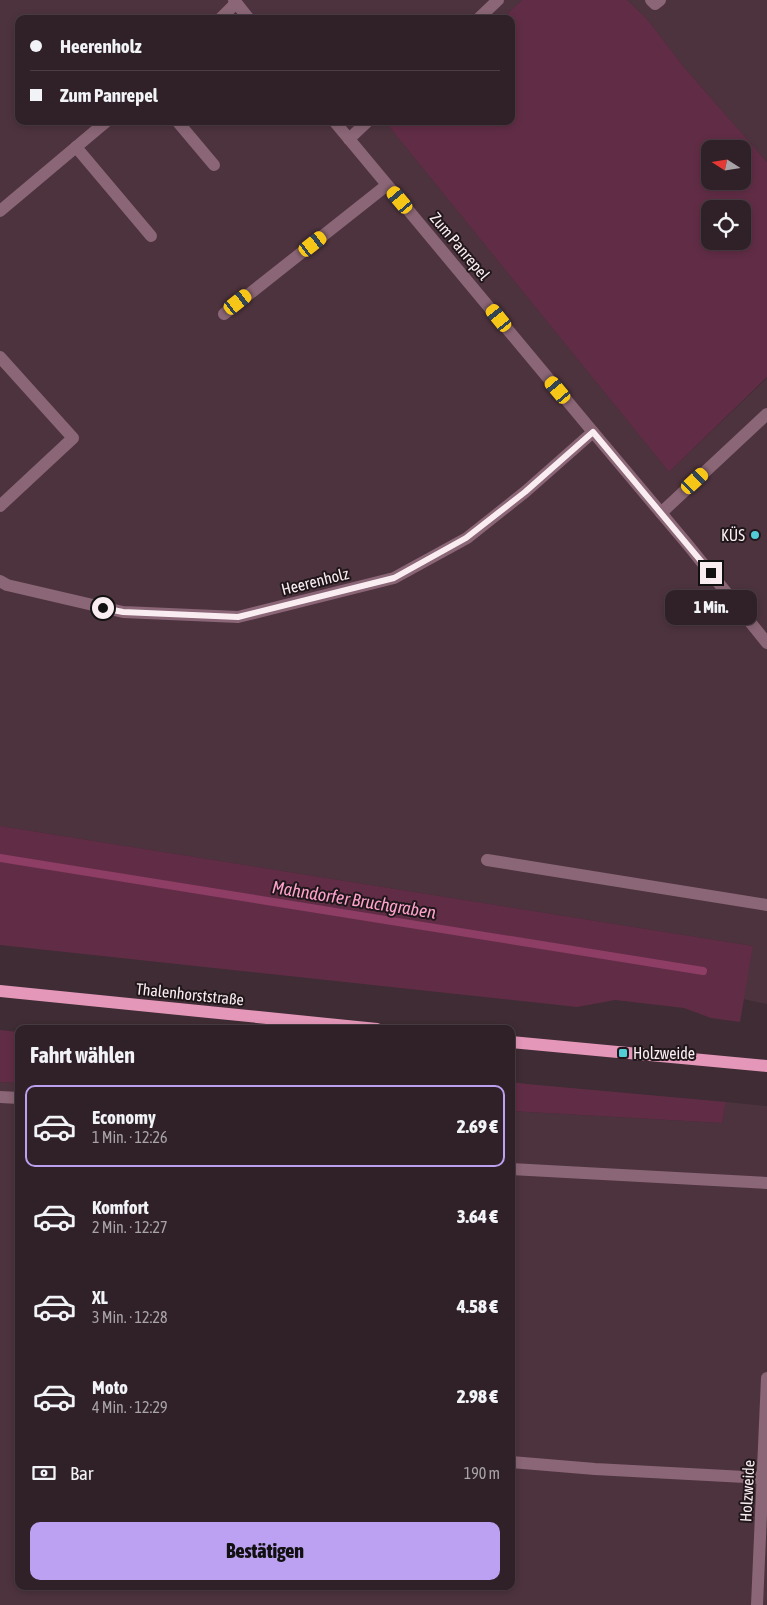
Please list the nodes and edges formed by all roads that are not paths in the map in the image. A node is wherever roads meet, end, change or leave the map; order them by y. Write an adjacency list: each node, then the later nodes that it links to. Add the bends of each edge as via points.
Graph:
1 (498, 0): 7 (street)
2 (651, 0): 3 (street, via 655,4)
3 (660, 0)
4 (235, 2): 5 (street); 6 (street)
5 (224, 15)
6 (246, 15)
7 (482, 15)
8 (103, 125): 13 (street)
9 (180, 125): 14 (street)
10 (337, 125): 12 (street, Zum Panrepel)
11 (364, 125): 12 (street)
12 (349, 139): 15 (street, Zum Panrepel)
13 (76, 147): 16 (street); 17 (street)
14 (214, 165)
15 (387, 185): 18 (street); 21 (street, Zum Panrepel)
16 (0, 211)
17 (151, 236)
18 (224, 314)
19 (0, 357): 22 (street, via 73,438)
20 (767, 414): 23 (street)
21 (593, 432): 23 (street, Zum Panrepel); 24 (street, Heerenholz, via 466,538 394,578 238,617 123,612)
22 (0, 506)
23 (661, 513): 25 (street, Zum Panrepel)
24 (0, 581)
25 (767, 643)
26 (487, 860): 27 (street)
27 (767, 905)
28 (0, 991): 29 (main road, Thalenhorststraße)
29 (337, 1025)
30 (515, 1042): 31 (main road)
31 (767, 1066)
32 (0, 1096): 33 (street)
33 (15, 1098)
34 (515, 1169): 35 (street)
35 (767, 1183)
36 (767, 1378): 38 (street, Holzweide)
37 (515, 1462): 38 (street)
38 (764, 1478): 39 (street, Holzweide)
39 (757, 1605)

